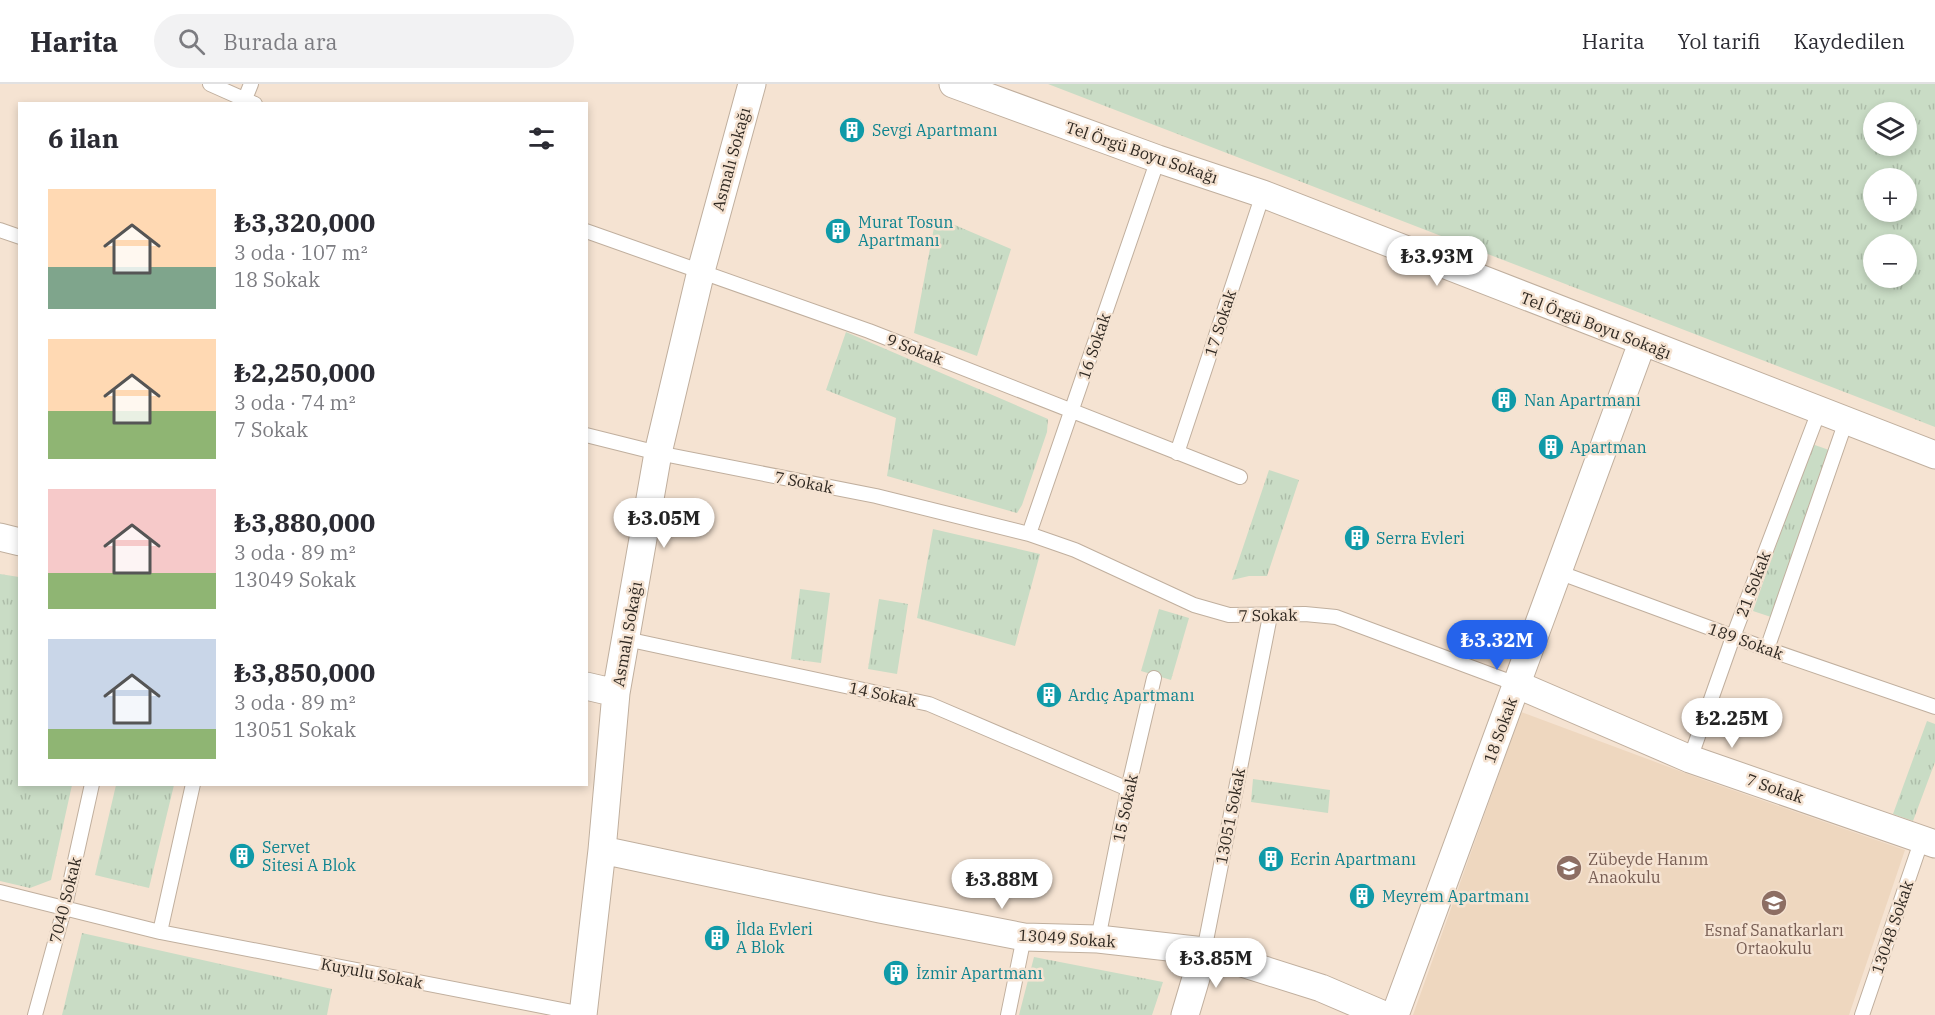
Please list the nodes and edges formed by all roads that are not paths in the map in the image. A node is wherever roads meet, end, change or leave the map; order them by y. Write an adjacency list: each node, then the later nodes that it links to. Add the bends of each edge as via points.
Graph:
1 (210, 84): 5 (lane)
2 (250, 84): 5 (lane)
3 (752, 84): 11 (street, Asmalı Sokağı)
4 (953, 84): 6 (street, Tel Örgü Boyu Sokağı)
5 (248, 102)
6 (1158, 159): 7 (street, Tel Örgü Boyu Sokağı); 13 (lane, 16 Sokak)
7 (1263, 194): 12 (street, Tel Örgü Boyu Sokağı); 18 (lane, 17 Sokak)
8 (0, 230): 10 (lane)
9 (588, 232): 11 (lane, 9 Sokak)
10 (18, 236)
11 (700, 271): 13 (lane, 9 Sokak); 17 (street, Asmalı Sokağı)
12 (1642, 343): 14 (street, Tel Örgü Boyu Sokağı); 24 (street, 18 Sokak)
13 (1072, 410): 18 (lane, 9 Sokak); 21 (lane, 16 Sokak)
14 (1819, 411): 15 (street, Tel Örgü Boyu Sokağı); 26 (lane, 21 Sokak)
15 (1846, 421): 19 (street, Tel Örgü Boyu Sokağı); 28 (lane, 21 Sokak)
16 (588, 436): 17 (lane, 7 Sokak)
17 (658, 453): 21 (lane, 7 Sokak, via 876,496); 27 (street, Asmalı Sokağı)
18 (1177, 453): 20 (lane, 9 Sokak)
19 (1935, 455)
20 (1240, 477)
21 (1029, 534): 25 (lane, 7 Sokak, via 1075,550 1194,605 1228,615)
22 (0, 537): 23 (street)
23 (18, 542)
24 (1558, 572): 26 (lane, 189 Sokak); 30 (street, 18 Sokak)
25 (1270, 616): 30 (lane, 7 Sokak, via 1336,616); 45 (lane, 13051 Sokak)
26 (1733, 637): 28 (lane, 189 Sokak); 34 (lane, 21 Sokak)
27 (626, 639): 32 (street, Asmalı Sokağı); 37 (lane, 14 Sokak, via 930,704)
28 (1767, 649): 33 (lane, 189 Sokak)
29 (1154, 678): 37 (lane, 15 Sokak)
30 (1516, 684): 34 (street, 7 Sokak); 51 (street, 18 Sokak)
31 (588, 686): 32 (street)
32 (616, 693): 39 (street, Asmalı Sokağı)
33 (1935, 707)
34 (1690, 759): 38 (street, 7 Sokak)
35 (92, 786): 41 (lane, 7040 Sokak)
36 (193, 786): 42 (lane)
37 (1128, 789): 44 (lane, 15 Sokak)
38 (1928, 841): 52 (lane, 13048 Sokak)
39 (602, 850): 43 (street, 13049 Sokak); 47 (street, Asmalı Sokağı)
40 (0, 892): 41 (lane, Kuyulu Sokak)
41 (65, 906): 42 (lane, Kuyulu Sokak); 46 (lane, 7040 Sokak)
42 (160, 932): 47 (lane, Kuyulu Sokak)
43 (1024, 937): 44 (street, 13049 Sokak); 48 (lane)
44 (1098, 939): 45 (street, 13049 Sokak)
45 (1204, 951): 49 (street, 13051 Sokak); 50 (street, 13049 Sokak, via 1321,988)
46 (35, 1015)
47 (583, 1015)
48 (1008, 1015)
49 (1185, 1015)
50 (1384, 1015)
51 (1395, 1015)
52 (1862, 1015)

